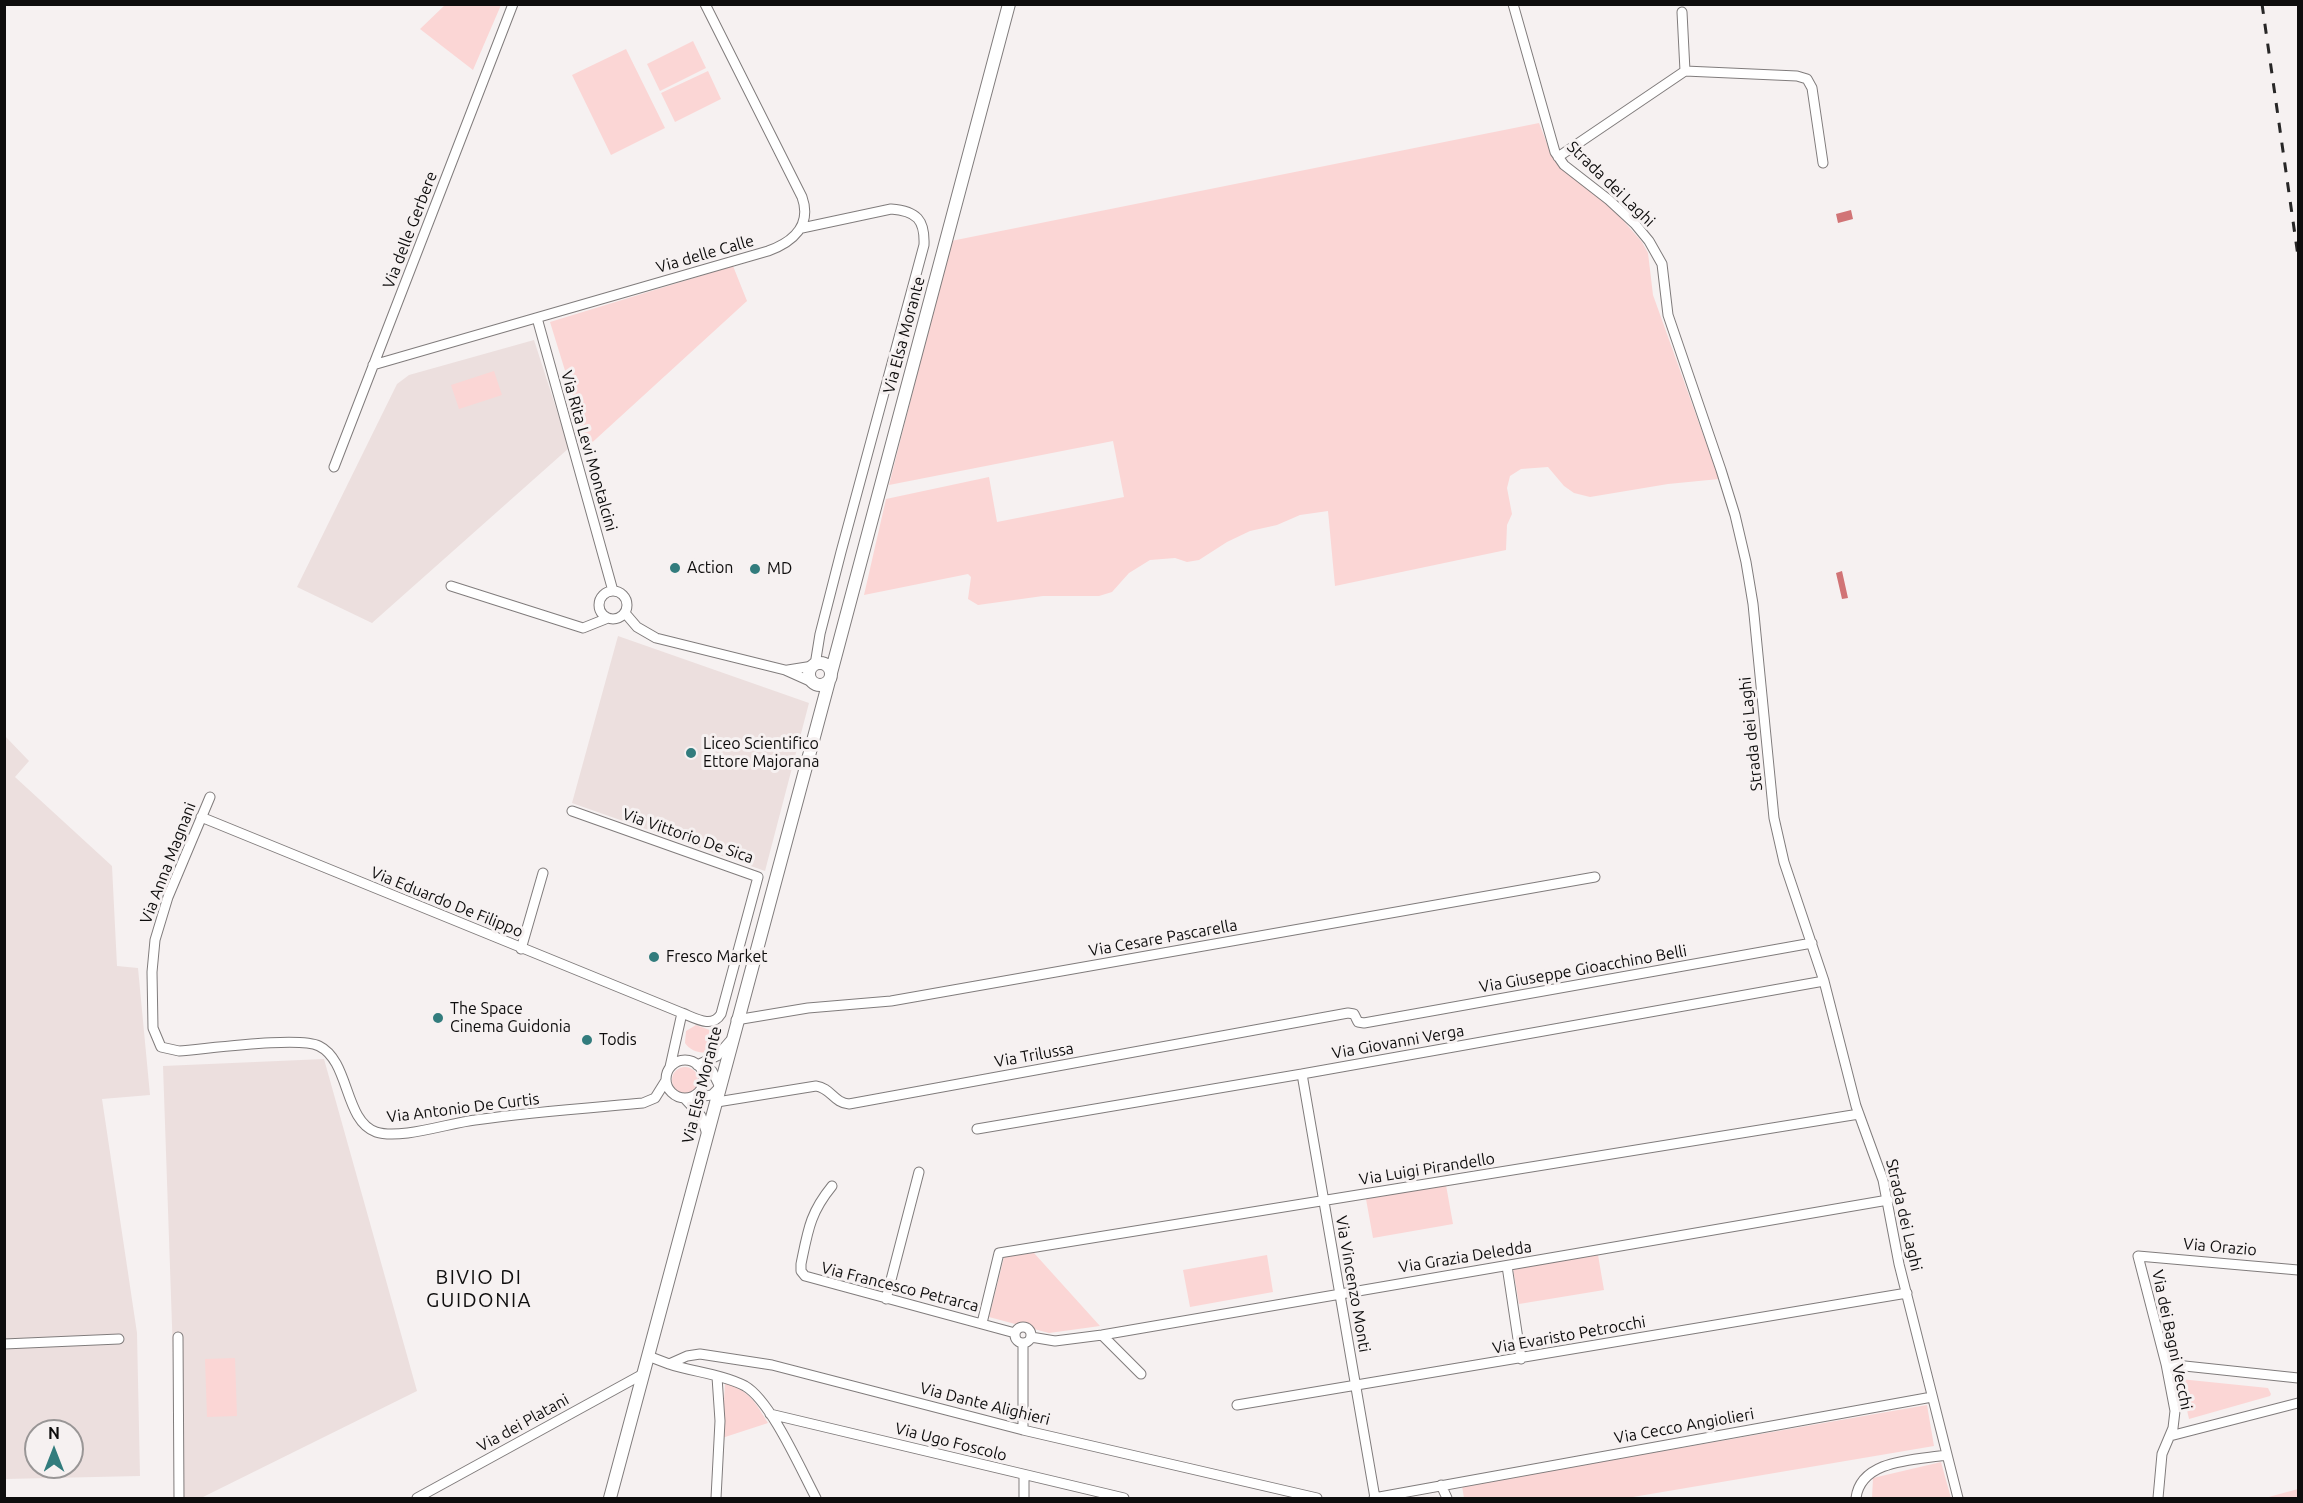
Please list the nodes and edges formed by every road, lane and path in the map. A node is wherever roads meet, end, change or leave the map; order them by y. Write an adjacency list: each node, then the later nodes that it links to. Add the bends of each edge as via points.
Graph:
1 (513, 4): 11 (street, Via delle Gerbere)
2 (705, 4): 9 (street, via 802,197)
3 (1009, 4): 19 (street, Via Elsa Morante)
4 (1513, 4): 7 (street, Strada dei Laghi)
5 (1682, 12): 6 (street)
6 (1685, 71): 7 (street); 8 (street, via 1807,79 1812,88)
7 (1557, 157): 26 (street, Strada dei Laghi, via 1635,224 1662,264 1668,315 1742,544 1753,604 1775,823)
8 (1823, 163)
9 (802, 228): 10 (street, Via delle Calle, via 786,243 768,251); 17 (street, via 891,209 914,215 924,231 924,245)
10 (537, 318): 11 (street, Via delle Calle); 14 (street, Via Rita Levi Montalcini)
11 (374, 365): 12 (street, Via delle Gerbere)
12 (334, 467)
13 (451, 586): 16 (street, via 583,627)
14 (613, 591): 15 (street, Via Rita Levi Montalcini, via 622,593 627,600); 16 (street, via 604,594 599,602 601,612)
15 (625, 613): 16 (street, via 617,619); 18 (street, Via Rita Levi Montalcini, via 637,627 656,638)
16 (608, 618)
17 (814, 666): 18 (street); 19 (street, via 825,665); 20 (street, via 810,676)
18 (785, 670): 20 (street, Via Rita Levi Montalcini)
19 (830, 677): 20 (street, via 821,685); 30 (street, Via Elsa Morante)
20 (814, 683)
21 (210, 796): 23 (street, Via Anna Magnani)
22 (572, 811): 29 (street, Via Vittorio De Sica, via 758,877 722,1014 711,1022)
23 (201, 817): 27 (street, Via Eduardo De Filippo); 34 (street, Via Anna Magnani, via 155,939 153,1028)
24 (543, 873): 27 (street)
25 (1595, 877): 30 (street, Via Cesare Pascarella, via 891,1001 808,1008)
26 (1812, 943): 28 (street, Strada dei Laghi); 31 (street, Via Giuseppe Gioacchino Belli)
27 (521, 949): 29 (street, Via Eduardo De Filippo)
28 (1824, 981): 37 (street, Via Giovanni Verga); 42 (street, Strada dei Laghi)
29 (682, 1013): 33 (street)
30 (736, 1020): 32 (street, Via Elsa Morante)
31 (1358, 1022): 41 (street, Via Trilussa, via 1354,1014 1347,1013 849,1104 816,1086)
32 (731, 1039): 35 (street, via 717,1056); 39 (street, Via Elsa Morante)
33 (675, 1043): 35 (street); 36 (street)
34 (160, 1047): 38 (street, Via Antonio De Curtis, via 178,1051 297,1042 317,1045 336,1062 360,1118 372,1131 385,1134 474,1120 644,1103 655,1098)
35 (694, 1063): 36 (street, via 679,1061); 39 (street, via 712,1071); 40 (street, via 704,1075 704,1082)
36 (670, 1067): 38 (street)
37 (1302, 1074): 43 (street, Via Giovanni Verga); 48 (street, Via Vincenzo Monti)
38 (665, 1082): 40 (street, via 670,1092)
39 (720, 1087): 40 (street, via 712,1095); 41 (street, Via Elsa Morante)
40 (689, 1098): 44 (street)
41 (717, 1102): 44 (street, Via Elsa Morante)
42 (1859, 1114): 47 (street, Strada dei Laghi); 48 (street, Via Luigi Pirandello)
43 (977, 1129)
44 (707, 1134): 63 (street, Via Elsa Morante)
45 (919, 1172): 54 (street)
46 (832, 1186): 54 (street, Via Francesco Petrarca, via 810,1222 802,1274)
47 (1888, 1200): 50 (street, Via Grazia Deledda); 53 (street, Strada dei Laghi)
48 (1323, 1201): 52 (street, Via Vincenzo Monti); 55 (street, Via Luigi Pirandello, via 999,1253)
49 (2139, 1256): 51 (street, Via Orazio); 66 (street, Via dei Bagni Vecchi)
50 (1507, 1266): 52 (street, Via Grazia Deledda); 64 (street)
51 (2298, 1270)
52 (1338, 1293): 57 (street, Via Grazia Deledda); 71 (street, Via Vincenzo Monti)
53 (1907, 1293): 64 (street, Via Evaristo Petrocchi); 72 (street, Strada dei Laghi)
54 (886, 1299): 55 (street, Via Francesco Petrarca)
55 (982, 1323): 56 (street, Via Francesco Petrarca)
56 (1015, 1333): 59 (street, via 1025,1327); 62 (street)
57 (1102, 1335): 59 (street, Via Grazia Deledda, via 1046,1341); 68 (street)
58 (178, 1337): 81 (street)
59 (1031, 1337): 62 (street)
60 (119, 1339): 61 (street)
61 (4, 1344)
62 (1023, 1344): 76 (street)
63 (648, 1356): 65 (street); 67 (street, Via Elsa Morante)
64 (1521, 1359): 71 (street, Via Evaristo Petrocchi)
65 (669, 1364): 69 (street); 76 (street, Via Dante Alighieri, via 700,1354 742,1359)
66 (2166, 1364): 70 (street); 77 (street, Via dei Bagni Vecchi, via 2175,1411)
67 (643, 1374): 82 (street, Via dei Platani); 83 (street, Via Elsa Morante)
68 (1142, 1374)
69 (717, 1377): 75 (street, via 751,1390); 84 (street)
70 (2298, 1378)
71 (1356, 1386): 74 (street, Via Evaristo Petrocchi); 89 (street, Via Vincenzo Monti)
72 (1932, 1397): 78 (street, Strada dei Laghi); 80 (street, Via Cecco Angiolieri)
73 (2298, 1403): 77 (street)
74 (1237, 1405)
75 (770, 1414): 79 (street, Via Ugo Foscolo); 85 (street)
76 (1023, 1430): 88 (street, Via Dante Alighieri)
77 (2170, 1436): 93 (street, Via dei Bagni Vecchi, via 2162,1454)
78 (1946, 1455): 91 (street, via 1878,1469 1864,1478); 92 (street, Strada dei Laghi)
79 (1024, 1475): 86 (street); 87 (street, Via Ugo Foscolo)
80 (1441, 1485): 89 (street, Via Cecco Angiolieri); 90 (street)
81 (179, 1498)
82 (417, 1498)
83 (610, 1498)
84 (717, 1498)
85 (816, 1498)
86 (1024, 1498)
87 (1124, 1498)
88 (1317, 1498)
89 (1374, 1498)
90 (1447, 1498)
91 (1856, 1498)
92 (1959, 1498)
93 (2158, 1498)

